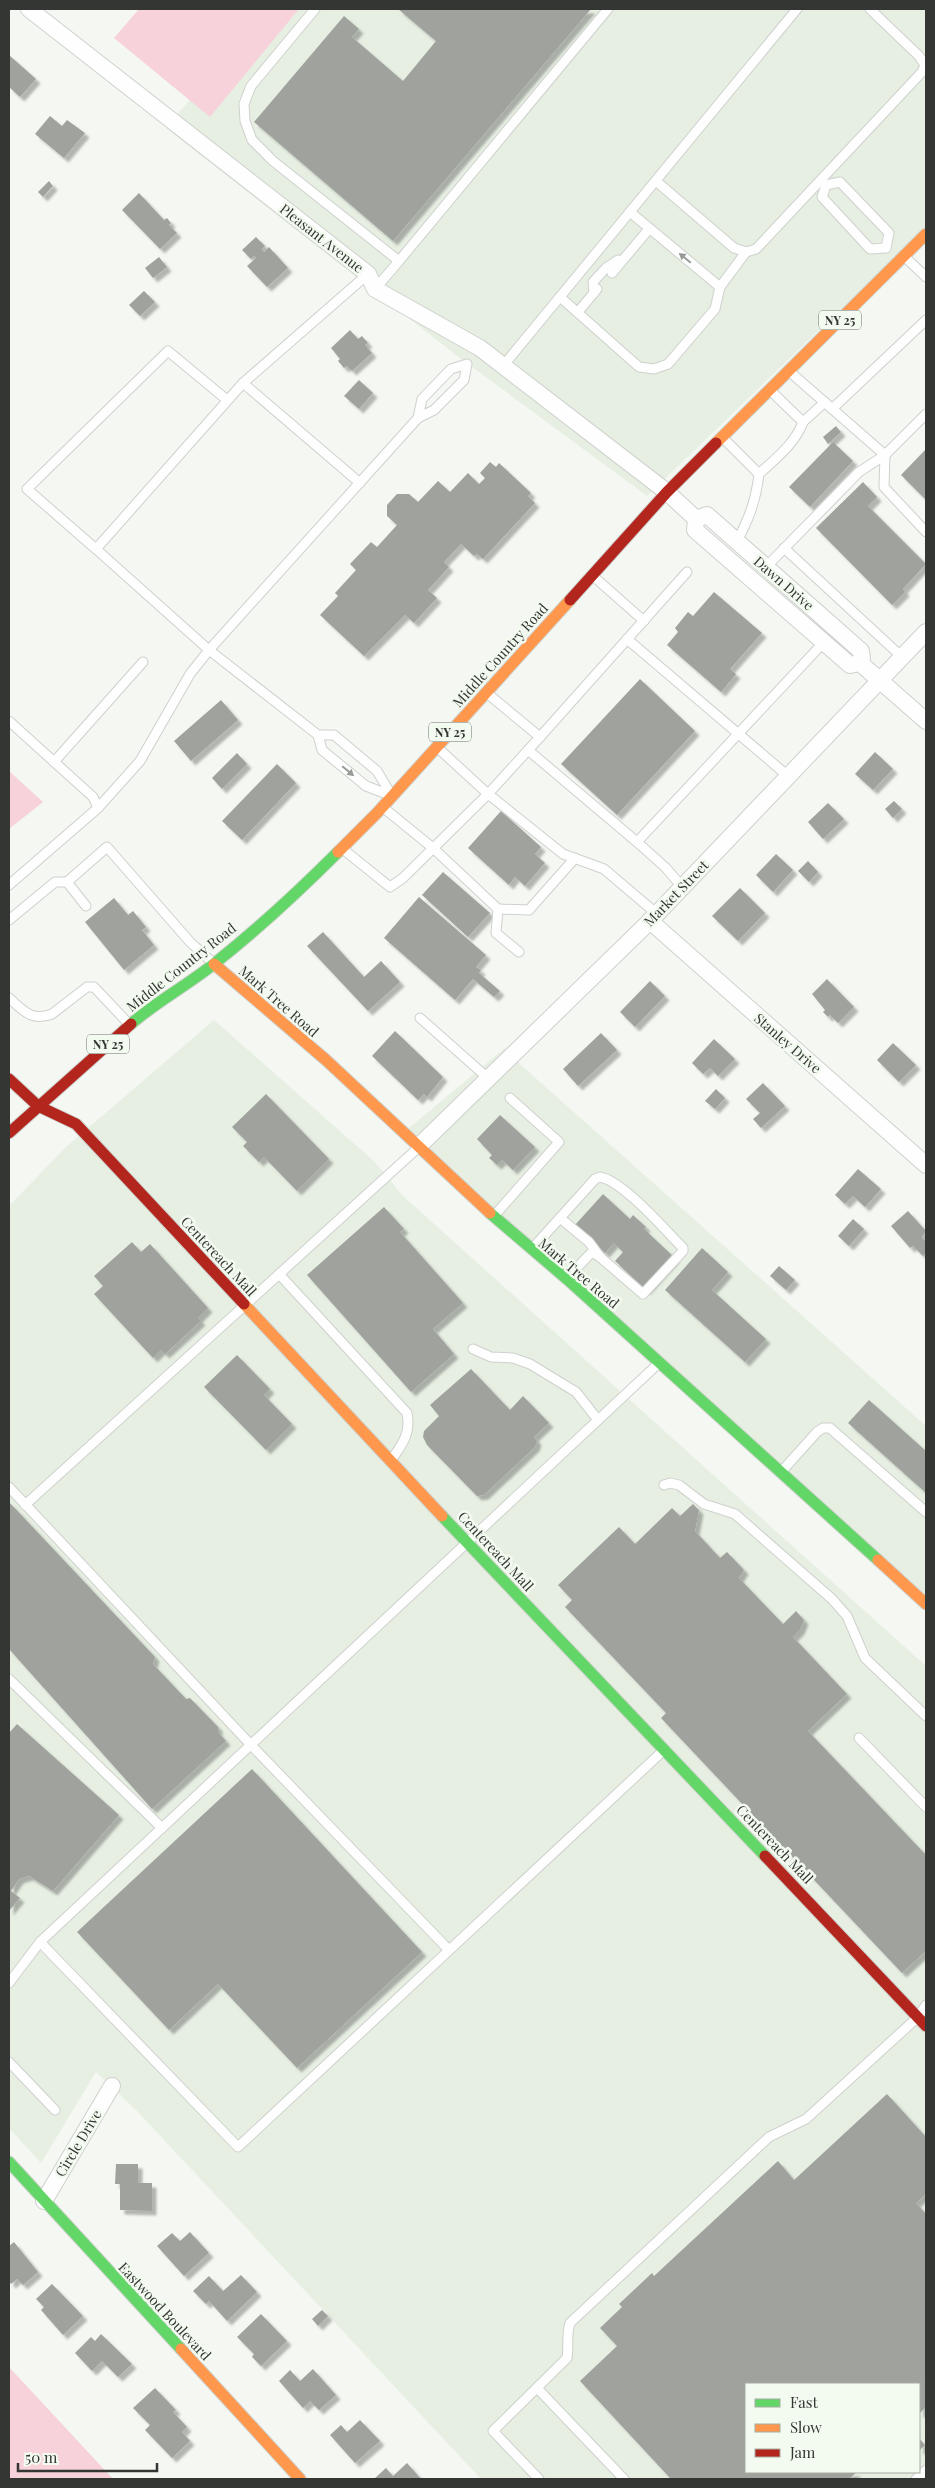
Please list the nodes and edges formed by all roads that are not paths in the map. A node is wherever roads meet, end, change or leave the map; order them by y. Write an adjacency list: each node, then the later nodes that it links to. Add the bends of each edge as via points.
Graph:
1 (29, 9): 17 (street, Pleasant Avenue)
2 (315, 9): 15 (lane, via 250,86 244,104 245,121 252,140 274,161)
3 (608, 9): 15 (lane)
4 (798, 9): 6 (lane)
5 (870, 9): 7 (lane, via 925,65)
6 (656, 181): 8 (lane); 12 (lane, via 734,248)
7 (824, 182): 11 (lane, via 822,197 870,249); 11 (lane, via 840,182 889,233); 12 (lane, via 756,249)
8 (630, 212): 9 (lane); 21 (lane)
9 (650, 229): 13 (lane); 19 (lane, one-way to 9)
10 (926, 234): 14 (street, Middle Country Road / NY 25)
11 (886, 248): 14 (lane)
12 (746, 252): 19 (lane)
13 (627, 255): 16 (lane); 22 (lane, via 606,268 593,282 597,290)
14 (902, 258): 18 (lane); 26 (street, Middle Country Road / NY 25)
15 (400, 261): 20 (lane)
16 (612, 273)
17 (368, 274): 20 (street, Pleasant Avenue); 27 (lane)
18 (926, 277)
19 (720, 287): 22 (lane, via 715,309 668,364 654,369 639,367)
20 (375, 289): 24 (street)
21 (560, 297): 22 (lane); 25 (lane)
22 (578, 312)
23 (926, 320): 31 (lane)
24 (474, 356): 25 (street); 33 (lane, via 464,380 434,410); 33 (lane, via 450,369 422,399)
25 (503, 366): 39 (street)
26 (789, 371): 28 (street, Middle Country Road / NY 25); 30 (lane)
27 (243, 383): 29 (lane); 38 (lane)
28 (770, 390): 34 (lane); 35 (street, Middle Country Road / NY 25)
29 (227, 400): 44 (lane); 44 (lane, via 168,351 27,489)
30 (825, 402): 31 (lane); 34 (lane)
31 (832, 409): 36 (lane)
32 (926, 414): 36 (lane)
33 (418, 418): 38 (lane)
34 (803, 422): 37 (lane, via 800,432)
35 (722, 437): 37 (lane); 39 (street, Middle Country Road / NY 25)
36 (885, 455): 41 (lane, via 884,487); 43 (lane, via 859,472)
37 (759, 474): 42 (lane, via 750,517)
38 (360, 482): 52 (lane)
39 (668, 492): 40 (street, Dawn Drive); 47 (street, Middle Country Road / NY 25)
40 (696, 519): 42 (street, Dawn Drive, via 707,515); 51 (street, Dawn Drive, via 695,530)
41 (926, 532)
42 (737, 541): 45 (street, Dawn Drive)
43 (784, 548): 45 (lane); 53 (lane)
44 (96, 549): 52 (lane)
45 (766, 567): 55 (street, Dawn Drive, via 860,651)
46 (687, 572): 48 (lane)
47 (592, 576): 48 (lane); 57 (street, Middle Country Road / NY 25)
48 (644, 620): 50 (lane)
49 (926, 632): 53 (street, Market Street)
50 (627, 639): 60 (lane); 62 (lane)
51 (824, 642): 55 (street, Dawn Drive, via 850,665); 60 (lane)
52 (209, 650): 61 (lane); 70 (lane, via 190,674 140,761)
53 (902, 657): 56 (street, Market Street)
54 (142, 662): 65 (lane)
55 (860, 663): 56 (street, Dawn Drive)
56 (879, 680): 59 (street, Dawn Drive); 66 (street, Market Street)
57 (486, 692): 62 (lane); 63 (street, Middle Country Road / NY 25)
58 (9, 721): 65 (lane)
59 (926, 721)
60 (739, 734): 66 (lane); 71 (lane)
61 (318, 735): 68 (lane, one-way to 68, via 322,750 366,786); 68 (lane, via 334,735 377,771)
62 (540, 737): 64 (lane)
63 (436, 747): 67 (lane); 68 (street, Middle Country Road / NY 25)
64 (528, 750): 67 (lane); 71 (lane)
65 (54, 762): 70 (lane, via 93,797)
66 (788, 776): 77 (street, Market Street)
67 (488, 794): 73 (lane); 74 (lane, via 563,854)
68 (392, 796): 69 (street, Middle Country Road / NY 25)
69 (382, 807): 72 (street, Middle Country Road / NY 25); 73 (lane)
70 (98, 808): 76 (lane)
71 (637, 842): 77 (lane)
72 (342, 848): 73 (lane, via 390,887); 83 (street, Middle Country Road / NY 25, via 305,885)
73 (434, 848): 79 (lane)
74 (575, 858): 79 (lane, via 529,910); 80 (lane, via 604,869)
75 (66, 882): 78 (lane); 81 (lane, via 55,882); 83 (lane, via 106,847 190,942)
76 (9, 885)
77 (682, 887): 80 (street, Market Street)
78 (86, 906)
79 (498, 909): 82 (lane, via 496,932)
80 (653, 917): 88 (street, Market Street); 93 (street, Stanley Drive)
81 (9, 920)
82 (519, 952)
83 (214, 964): 86 (street, Middle Country Road / NY 25); 92 (street, Mark Tree Road)
84 (9, 998): 86 (lane, via 28,1015 45,1016 87,987 94,987)
85 (420, 1018): 88 (lane)
86 (130, 1025): 90 (street, Middle Country Road / NY 25)
87 (9, 1079): 90 (street, Centereach Mall)
88 (489, 1079): 92 (street, Market Street)
89 (510, 1098): 94 (lane, via 559,1142)
90 (38, 1106): 91 (street, Middle Country Road / NY 25); 100 (street, Centereach Mall, via 76,1124)
91 (9, 1132)
92 (419, 1146): 94 (street, Mark Tree Road); 98 (lane)
93 (926, 1165)
94 (494, 1216): 96 (street, Mark Tree Road)
95 (560, 1218): 96 (lane); 97 (lane, via 589,1242); 97 (lane, via 600,1176 632,1197 683,1248 682,1254 643,1294)
96 (530, 1251): 99 (street, Mark Tree Road)
97 (600, 1257): 99 (lane, via 592,1252)
98 (278, 1274): 100 (lane); 104 (lane, via 407,1414 406,1438)
99 (567, 1279): 102 (street, Mark Tree Road)
100 (245, 1305): 104 (street, Centereach Mall); 108 (lane)
101 (473, 1349): 103 (lane, via 491,1357 513,1358 530,1364 576,1392)
102 (659, 1363): 103 (lane); 105 (street, Mark Tree Road)
103 (598, 1420): 110 (lane)
104 (390, 1460): 110 (street, Centereach Mall)
105 (781, 1473): 109 (lane, via 817,1432 830,1428); 111 (street, Mark Tree Road)
106 (664, 1485): 113 (lane, via 670,1482 679,1485 704,1504 735,1514 832,1599 847,1616 865,1658)
107 (9, 1487): 108 (lane)
108 (25, 1505): 115 (lane)
109 (926, 1512)
110 (468, 1543): 115 (lane); 116 (street, Centereach Mall)
111 (926, 1604)
112 (9, 1679): 118 (lane)
113 (926, 1716)
114 (859, 1738): 117 (lane)
115 (251, 1745): 118 (lane); 120 (lane)
116 (664, 1750): 120 (lane); 123 (street, Centereach Mall)
117 (926, 1807)
118 (162, 1828): 119 (lane)
119 (40, 1942): 120 (lane, via 238,2147); 121 (lane)
120 (449, 1950)
121 (9, 1983)
122 (926, 2005): 123 (lane)
123 (918, 2017): 124 (street, Centereach Mall); 130 (lane, via 806,2119 769,2137 578,2315 570,2323 566,2335 568,2358)
124 (926, 2026)
125 (9, 2062): 127 (lane)
126 (112, 2086): 129 (street, Circle Drive)
127 (55, 2110)
128 (9, 2162): 129 (street, Eastwood Boulevard)
129 (44, 2201): 132 (street, Eastwood Boulevard)
130 (537, 2388): 133 (lane, via 493,2431); 134 (lane)
131 (926, 2470): 135 (lane)
132 (300, 2479)
133 (539, 2479)
134 (624, 2479)
135 (916, 2479)

